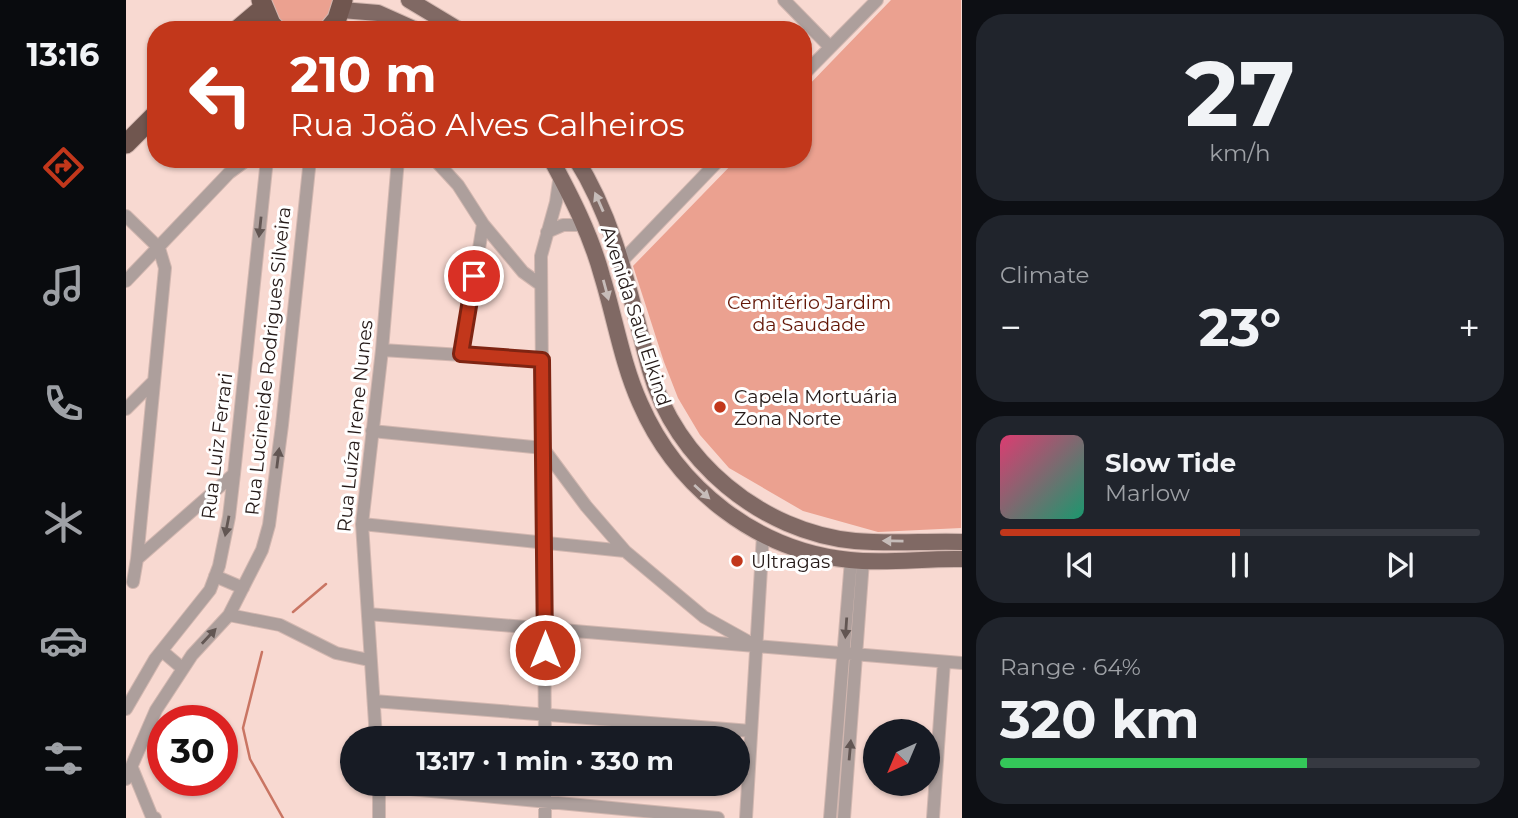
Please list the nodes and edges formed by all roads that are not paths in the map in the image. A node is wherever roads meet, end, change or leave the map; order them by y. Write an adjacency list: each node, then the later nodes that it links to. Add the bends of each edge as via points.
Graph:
1 (409, 0): 10 (main road)
2 (784, 0): 11 (street)
3 (877, 0): 13 (street)
4 (262, 4): 6 (highway); 7 (highway)
5 (343, 5): 8 (highway); 9 (main road)
6 (246, 21)
7 (271, 21)
8 (335, 21)
9 (396, 21)
10 (443, 21)
11 (805, 21)
12 (812, 29): 13 (street)
13 (830, 47): 14 (street)
14 (812, 66)
15 (147, 123): 16 (highway)
16 (126, 144)
17 (236, 168): 30 (street)
18 (266, 168): 41 (street, Rua Luiz Ferrari, one-way to 41)
19 (309, 168): 55 (street, Rua Lucineide Rodrigues Silveira, one-way to 19, via 269,525)
20 (397, 168): 34 (street, Rua Luíza Irene Nunes)
21 (442, 168): 27 (street)
22 (556, 168): 25 (main road, Avenida Saul Elkind)
23 (581, 168): 31 (main road, Avenida Saul Elkind, one-way to 23, via 597,195)
24 (711, 168): 31 (street)
25 (560, 174): 28 (main road, Avenida Saul Elkind); 29 (street)
26 (126, 216): 30 (street)
27 (483, 224): 33 (street, via 523,272); 35 (street)
28 (583, 225): 29 (street, via 563,225); 31 (main road, via 596,236 606,260); 44 (main road, Avenida Saul Elkind, one-way to 44, via 602,272 631,380 651,425 693,484)
29 (547, 232): 33 (street)
30 (159, 248): 32 (street); 37 (street, via 165,268)
31 (622, 261): 43 (main road, Avenida Saul Elkind, via 650,373 679,435 708,470 743,498)
32 (126, 281)
33 (541, 285): 36 (street)
34 (382, 350): 35 (street); 39 (street, Rua Luíza Irene Nunes)
35 (461, 354): 36 (street)
36 (542, 360): 40 (street)
37 (154, 381): 38 (street); 50 (street)
38 (126, 409)
39 (372, 431): 40 (street); 42 (street, Rua Luíza Irene Nunes)
40 (543, 448): 45 (street); 47 (street)
41 (234, 474): 50 (street); 53 (street, Rua Luiz Ferrari, one-way to 53)
42 (362, 524): 45 (street); 56 (street, Rua Luíza Irene Nunes)
43 (810, 532): 44 (main road, via 775,524); 46 (main road, Avenida Saul Elkind, one-way to 43, via 855,541)
44 (763, 535): 52 (main road, Avenida Saul Elkind, via 810,552); 61 (street)
45 (544, 542): 47 (street); 59 (street)
46 (961, 542)
47 (625, 551): 58 (street)
48 (961, 551): 49 (main road)
49 (927, 558): 51 (main road, Avenida Saul Elkind); 52 (main road, Avenida Saul Elkind)
50 (137, 559): 54 (street)
51 (961, 559)
52 (857, 561): 63 (street)
53 (215, 576): 55 (street); 62 (street, Rua Luiz Ferrari, via 210,590)
54 (128, 582)
55 (243, 588): 57 (street, Rua Lucineide Rodrigues Silveira)
56 (368, 614): 59 (street); 64 (street, Rua Luíza Irene Nunes)
57 (229, 615): 64 (street, via 280,625 337,653); 67 (street, Rua Lucineide Rodrigues Silveira, one-way to 57)
58 (704, 617): 60 (street); 61 (street)
59 (545, 629): 60 (street); 71 (street)
60 (698, 641): 61 (street)
61 (755, 645): 63 (street); 74 (street)
62 (162, 651): 67 (street); 68 (street, Rua Luiz Ferrari)
63 (851, 654): 65 (street); 85 (street); 86 (street, one-way to 63)
64 (369, 660): 69 (street, Rua Luíza Irene Nunes)
65 (944, 662): 66 (street); 87 (street)
66 (961, 663)
67 (182, 668): 75 (street, Rua Lucineide Rodrigues Silveira, via 156,710)
68 (129, 693): 70 (street, Rua Luiz Ferrari)
69 (374, 701): 71 (street); 72 (street, Rua Luíza Irene Nunes)
70 (126, 709)
71 (545, 713): 73 (street); 74 (street)
72 (375, 726)
73 (545, 726)
74 (751, 731): 84 (street)
75 (129, 774): 80 (street)
76 (379, 796): 81 (street)
77 (501, 796): 79 (street)
78 (545, 796): 79 (street)
79 (545, 800): 82 (street); 83 (street)
80 (153, 817)
81 (379, 818)
82 (545, 818)
83 (718, 818)
84 (747, 818)
85 (830, 818)
86 (844, 818)
87 (933, 818)

